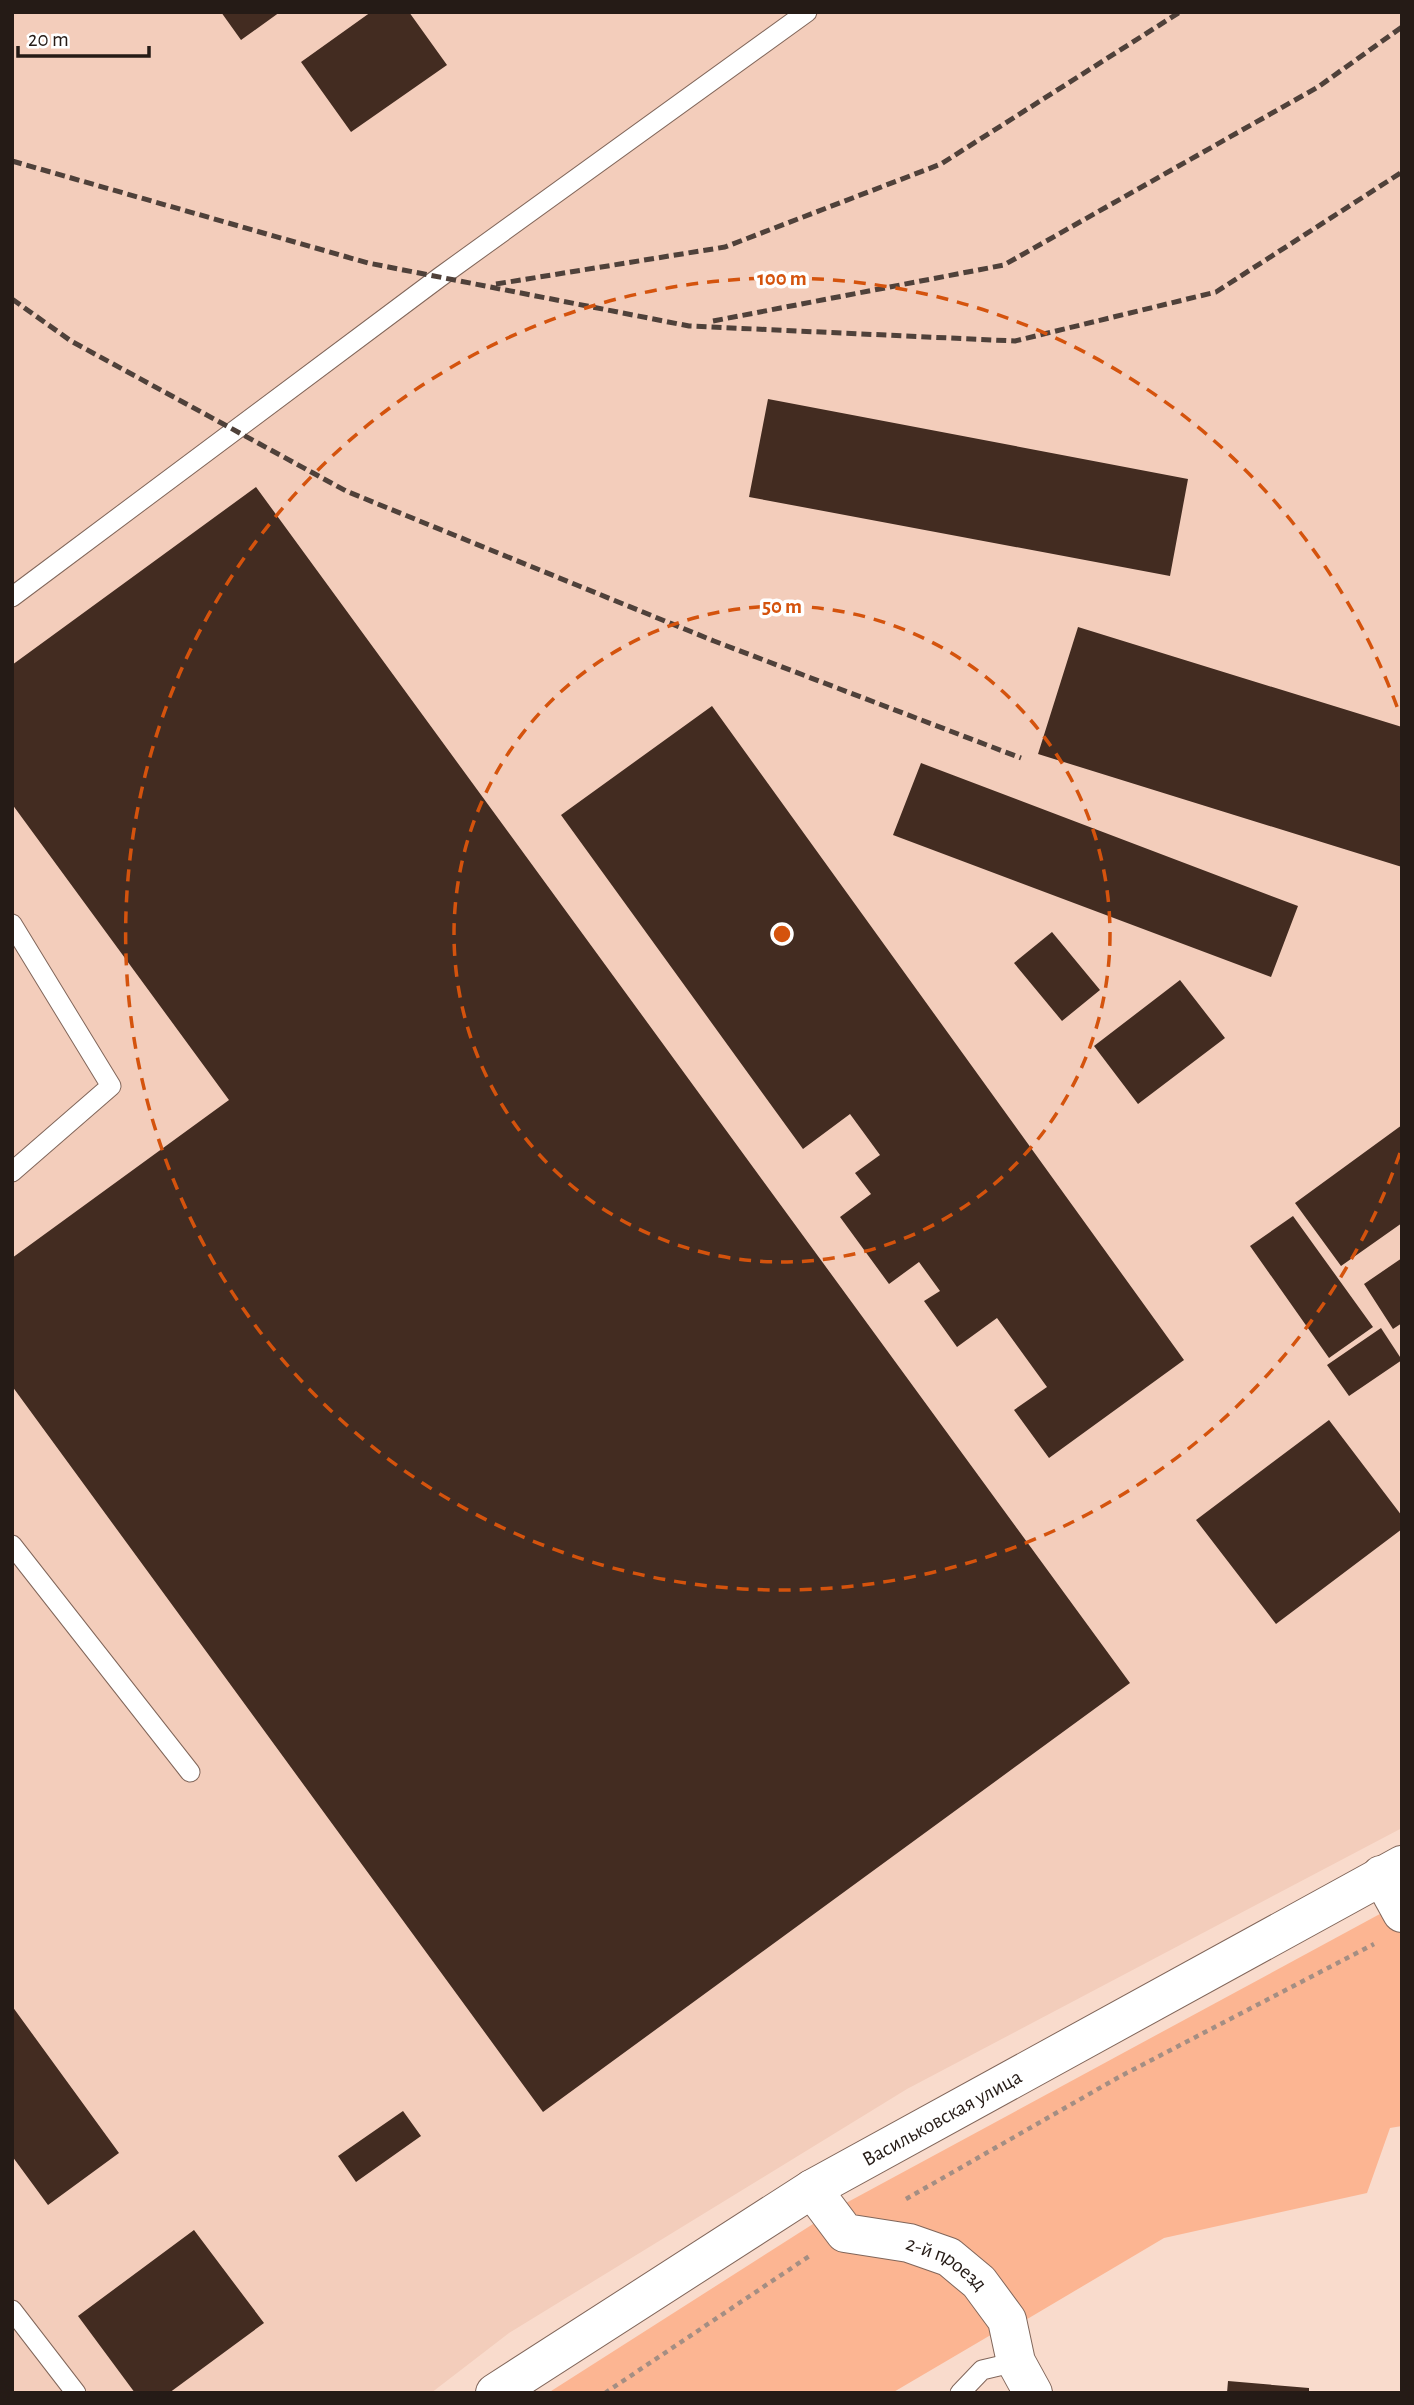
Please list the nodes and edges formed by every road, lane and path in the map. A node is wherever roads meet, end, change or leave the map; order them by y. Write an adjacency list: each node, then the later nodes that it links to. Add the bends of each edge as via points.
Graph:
1 (807, 12): 2 (lane, via 440,277)
2 (12, 597)
3 (12, 924): 4 (lane, via 111,1086)
4 (12, 1172)
5 (12, 1545): 6 (lane)
6 (190, 1772)
7 (1392, 1870): 8 (street); 10 (street, Васильковская улица)
8 (1402, 1913)
9 (1377, 1942): 11 (path, via 1119,2077)
10 (812, 2189): 12 (street); 16 (street, Васильковская улица)
11 (902, 2201)
12 (845, 2233): 14 (street, 2-й проезд, via 909,2243 949,2257 979,2282 1007,2320); 17 (path)
13 (12, 2310): 15 (lane)
14 (1024, 2377): 18 (lane, via 982,2370)
15 (76, 2393)
16 (495, 2393)
17 (605, 2393)
18 (960, 2393)

